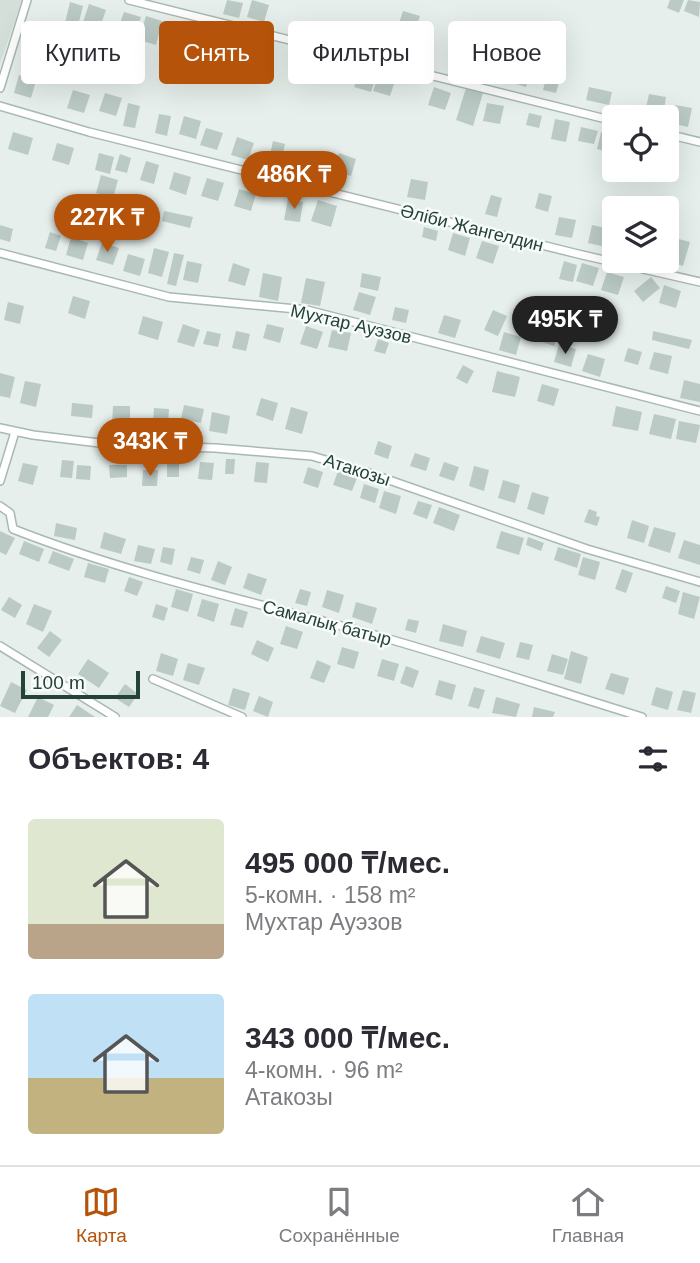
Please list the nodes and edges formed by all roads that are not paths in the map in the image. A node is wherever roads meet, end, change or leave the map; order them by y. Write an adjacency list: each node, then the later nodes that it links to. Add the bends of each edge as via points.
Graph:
1 (27, 0): 3 (street)
2 (129, 0): 5 (street)
3 (0, 89)
4 (0, 106): 9 (street, Әліби Жангелдин, via 89,132)
5 (602, 118)
6 (679, 137): 7 (street)
7 (700, 142)
8 (0, 253): 10 (street, Мухтар Ауэзов, via 169,297 307,310)
9 (700, 282)
10 (700, 411)
11 (0, 428): 12 (street, Атакозы)
12 (15, 432): 13 (street); 15 (street, Атакозы, via 116,445 312,456 587,549)
13 (0, 481)
14 (0, 506): 20 (street, Самалық батыр, via 10,513 13,528 47,542)
15 (700, 582)
16 (0, 646): 18 (street)
17 (153, 679): 19 (street)
18 (115, 717)
19 (242, 717)
20 (642, 717)

